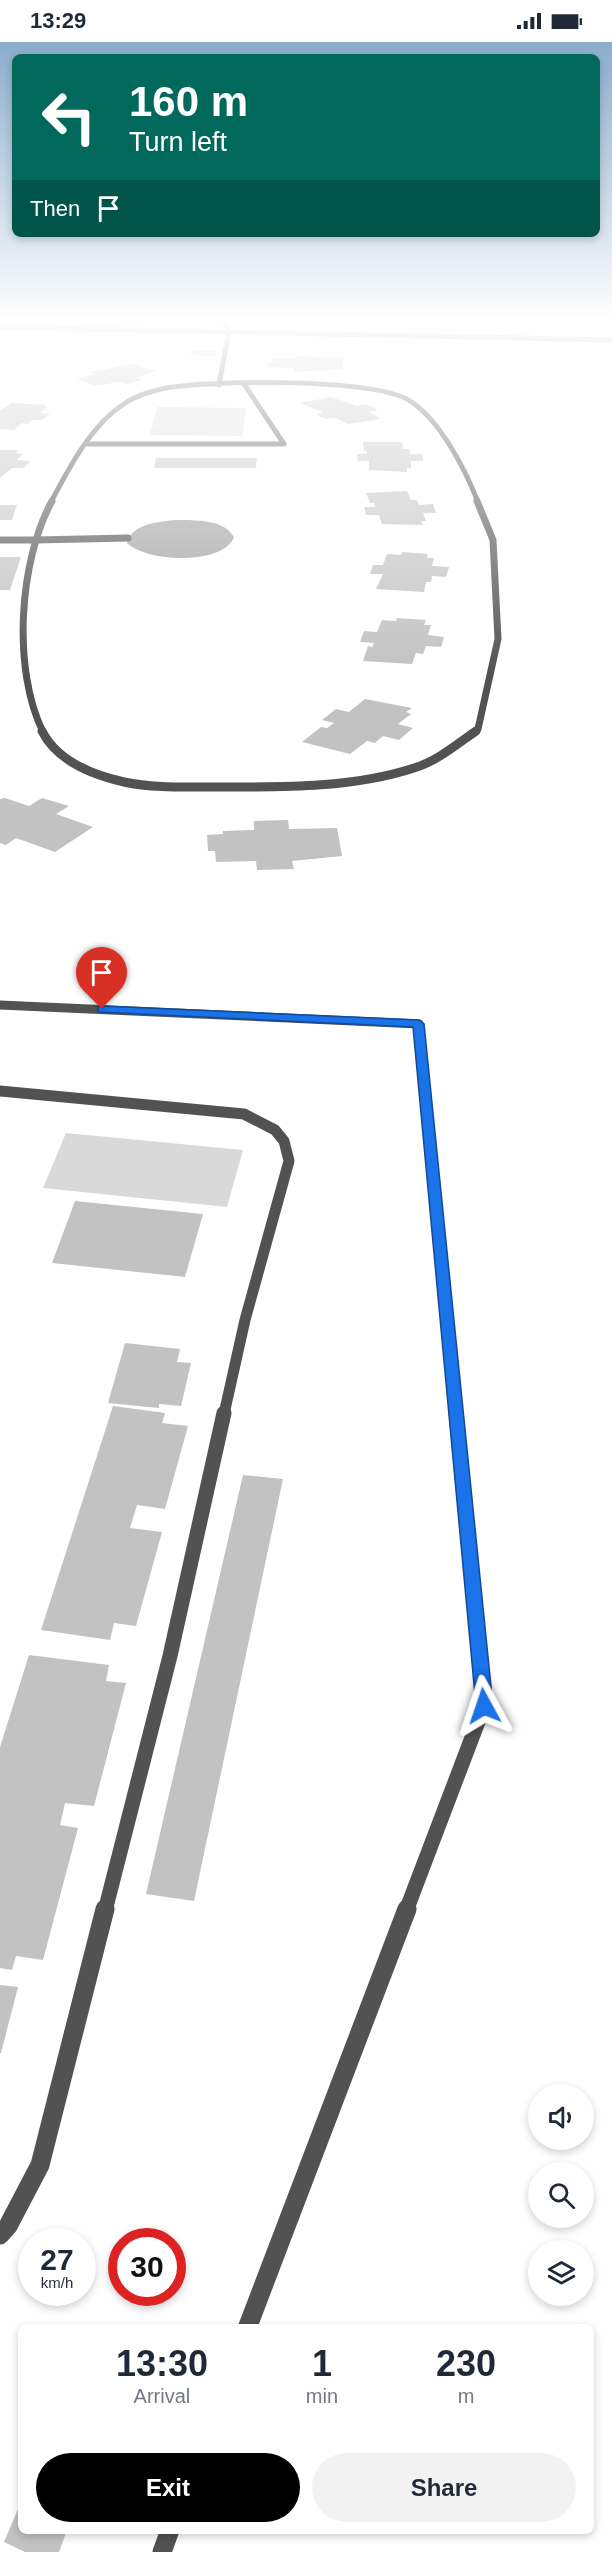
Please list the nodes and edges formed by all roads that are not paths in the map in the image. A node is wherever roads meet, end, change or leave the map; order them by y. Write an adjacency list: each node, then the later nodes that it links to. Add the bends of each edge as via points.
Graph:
1 (91, 440): 4 (street)
2 (281, 440): 4 (street, via 284,444)
3 (446, 440): 7 (street, via 493,540 498,639 478,729 426,764 398,772 322,785 181,787 111,779 61,756 45,739 24,664)
4 (88, 444): 7 (street, via 47,509)
5 (128, 538): 7 (street)
6 (0, 540): 7 (street)
7 (35, 540)
8 (0, 1005): 11 (street, via 419,1024 484,1706)
9 (0, 1091): 10 (street, via 244,1114 270,1124 285,1140 289,1161 245,1320 170,1656 39,2165)
10 (0, 2235)
11 (249, 2324)
12 (169, 2534): 13 (street)
13 (162, 2552)

